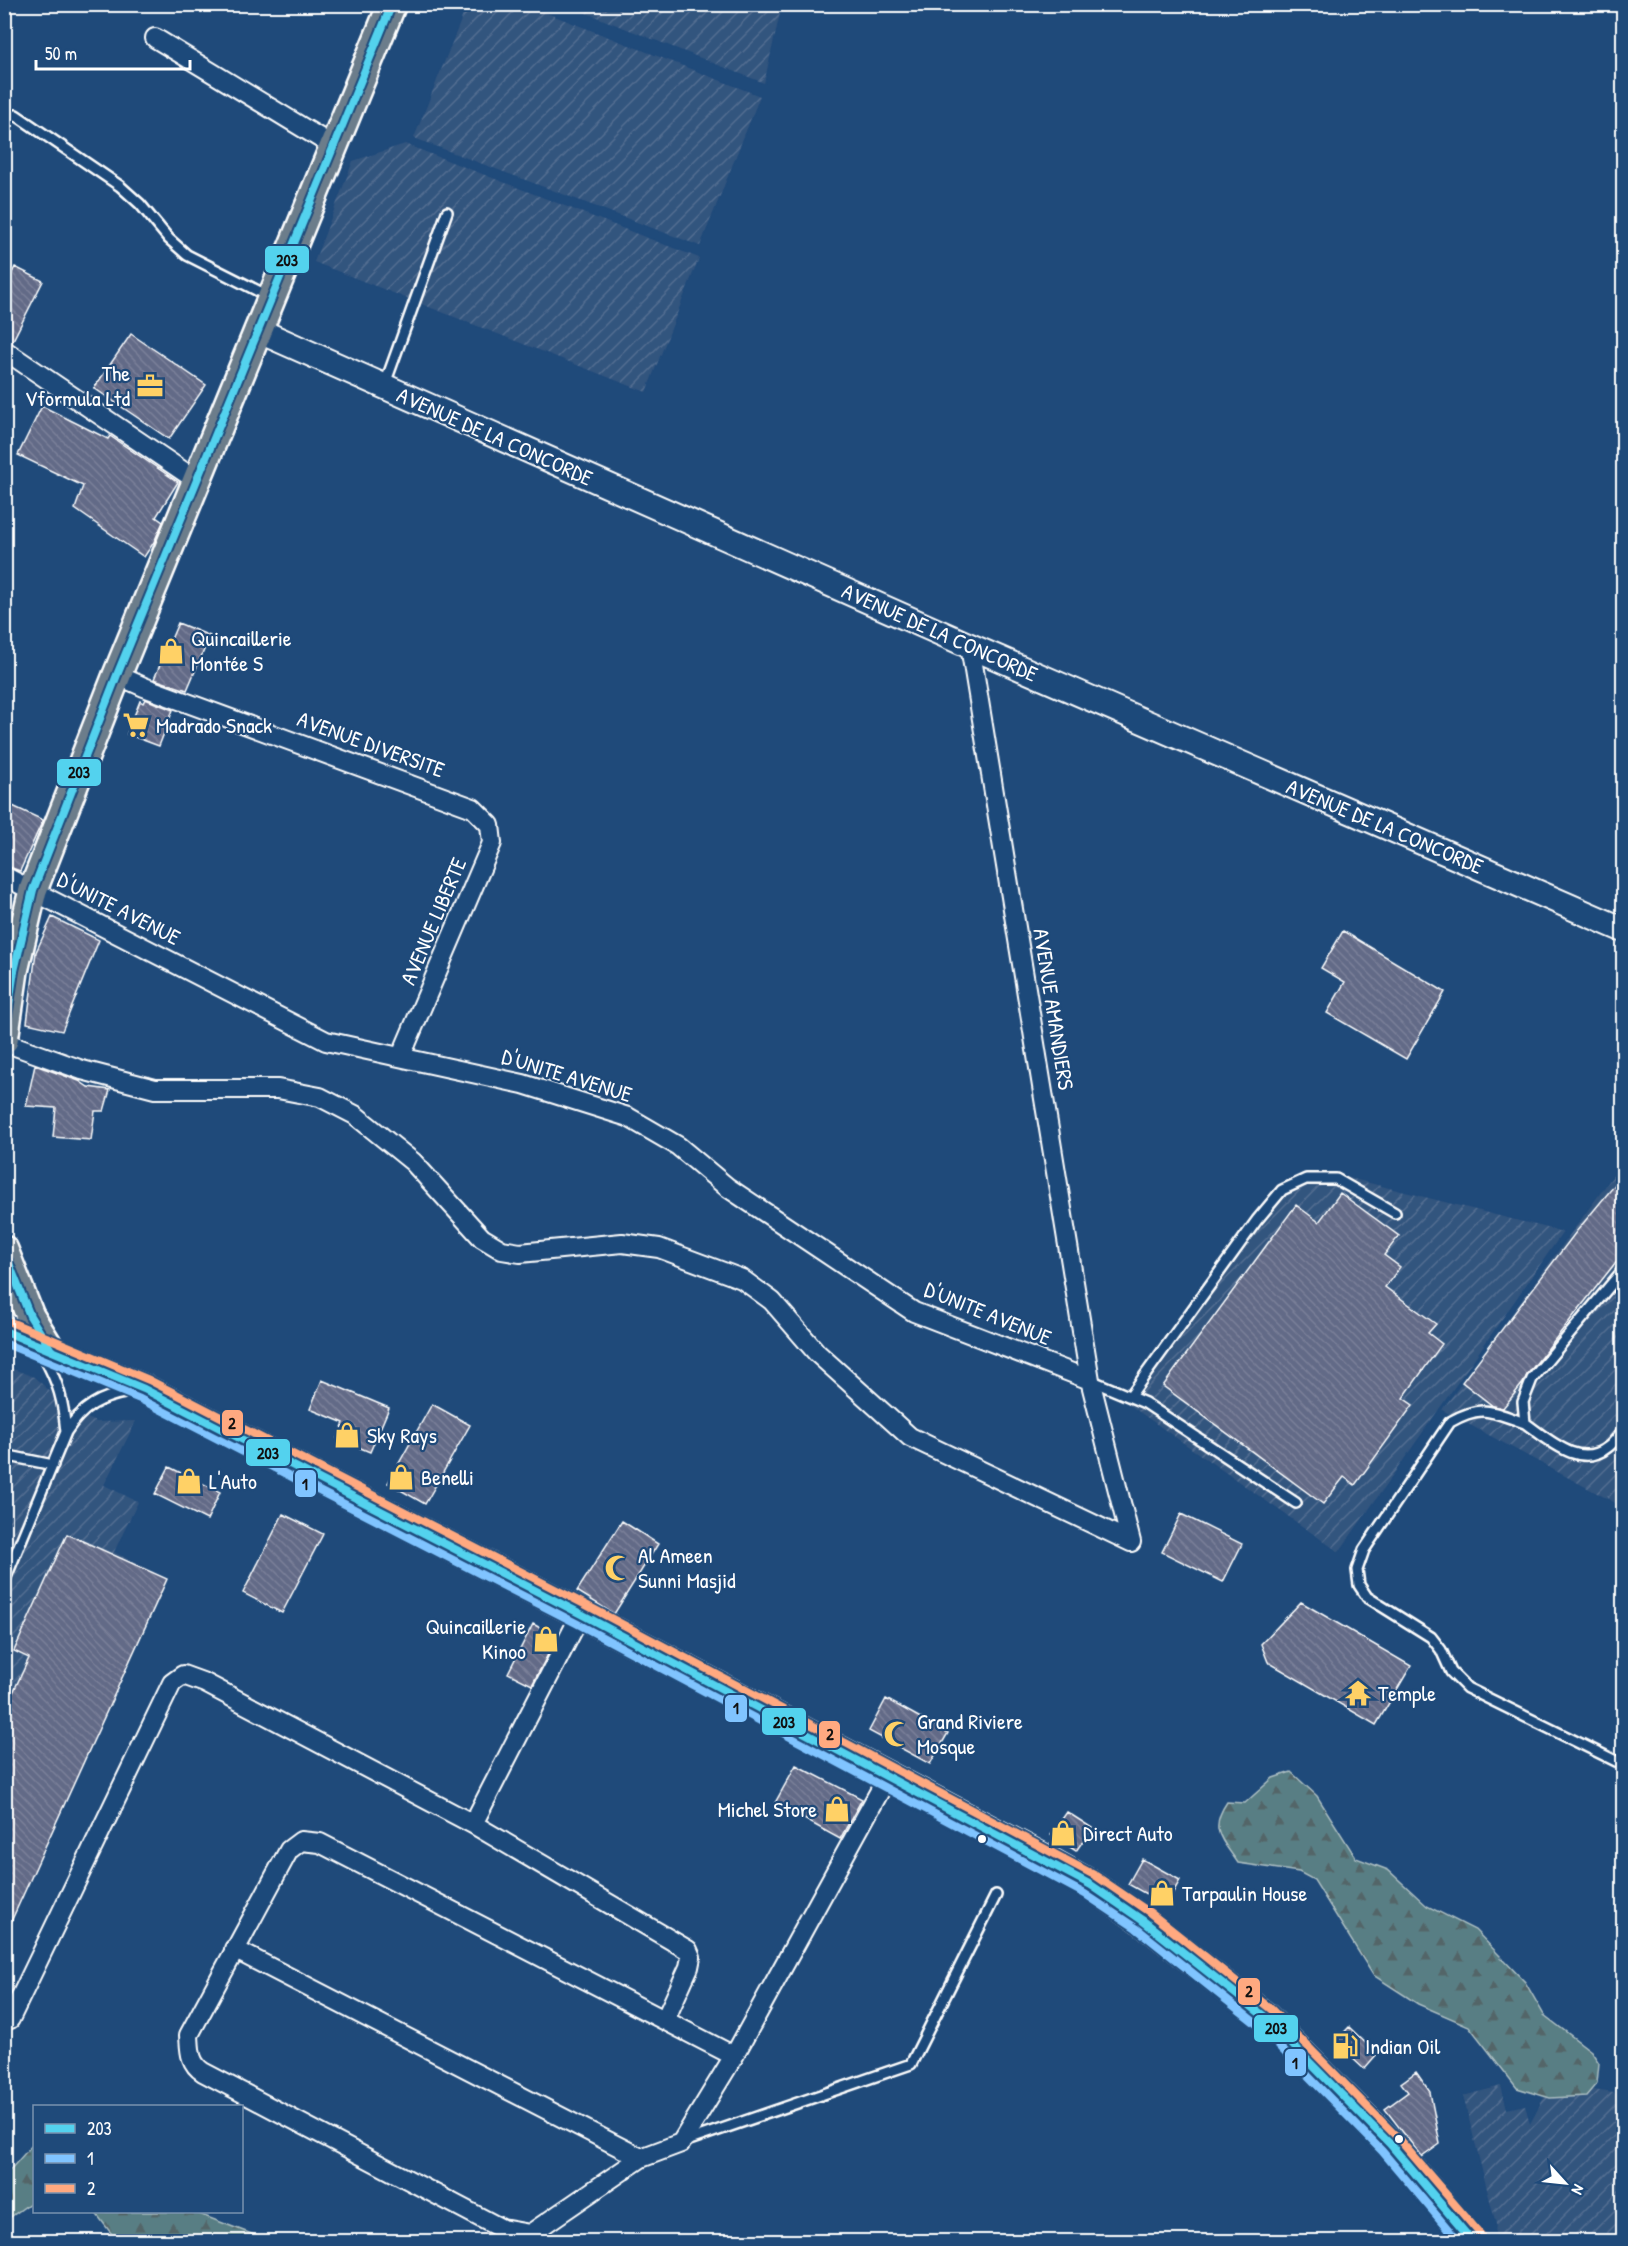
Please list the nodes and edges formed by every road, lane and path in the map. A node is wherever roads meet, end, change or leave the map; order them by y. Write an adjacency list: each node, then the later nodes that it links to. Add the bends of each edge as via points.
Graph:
1 (384, 7): 4 (main road)
2 (155, 38): 4 (street)
3 (16, 115): 6 (lane, via 120,186 187,255)
4 (333, 146): 6 (main road)
5 (447, 212): 9 (lane)
6 (271, 297): 7 (main road)
7 (257, 330): 9 (street, AVENUE DE LA CONCORDE); 10 (main road)
8 (4, 350): 10 (street)
9 (385, 387): 11 (street, AVENUE DE LA CONCORDE)
10 (196, 480): 12 (main road)
11 (970, 646): 16 (street, AVENUE DE LA CONCORDE); 25 (street, AVENUE AMANDIERS)
12 (117, 675): 13 (street, AVENUE DIVERSITE); 15 (main road)
13 (473, 808): 18 (street, AVENUE LIBERTE, via 490,825 492,843)
14 (4, 876): 15 (street, D'UNITE AVENUE)
15 (33, 890): 17 (main road, via 14,971); 18 (street, D'UNITE AVENUE, via 326,1041)
16 (1623, 930)
17 (4, 1041): 25 (street, AVENUE AMANDIERS, via 81,1070 155,1089 278,1089 320,1097 355,1115 413,1162 482,1238 502,1250 520,1253 622,1243 659,1248 742,1279 772,1301 817,1353 910,1437 1131,1542)
18 (401, 1056): 25 (street, D'UNITE AVENUE, via 523,1084 628,1117 678,1146 727,1187 914,1312)
19 (1395, 1213): 27 (lane, via 1336,1179 1306,1179 1282,1190)
20 (5, 1254): 22 (main road); 24 (main road)
21 (1623, 1269): 28 (lane, via 1532,1378 1523,1402)
22 (4, 1295)
23 (4, 1331): 24 (main road)
24 (44, 1347): 26 (main road); 30 (lane, via 64,1403)
25 (1090, 1380): 27 (lane)
26 (144, 1389): 30 (lane, via 96,1402 81,1412); 35 (main road)
27 (1130, 1396): 33 (lane)
28 (1525, 1423): 29 (lane, via 1565,1450 1588,1456 1608,1448); 36 (lane, via 1484,1410 1467,1412 1450,1422 1364,1550 1357,1570 1359,1586 1367,1597 1431,1637 1451,1672 1467,1688)
29 (1623, 1429)
30 (66, 1432): 32 (lane)
31 (4, 1455): 32 (lane)
32 (53, 1465): 34 (lane)
33 (1296, 1503)
34 (4, 1582)
35 (581, 1614): 37 (main road); 38 (street)
36 (1623, 1764)
37 (888, 1776): 43 (street); 46 (main road, via 1091,1885 1231,1988 1265,2017 1390,2144)
38 (473, 1824): 41 (street, via 183,1675 172,1683); 42 (street, via 688,1950 689,1967)
39 (996, 1894): 44 (lane, via 911,2064)
40 (234, 1949): 42 (street, via 288,1850 301,1841 320,1843); 45 (street); 45 (street, via 189,2035 191,2061 196,2068 502,2229 530,2234)
41 (10, 2019)
42 (665, 2020): 43 (street)
43 (734, 2056): 44 (street)
44 (681, 2143): 45 (street)
45 (641, 2158)
46 (1473, 2241)

